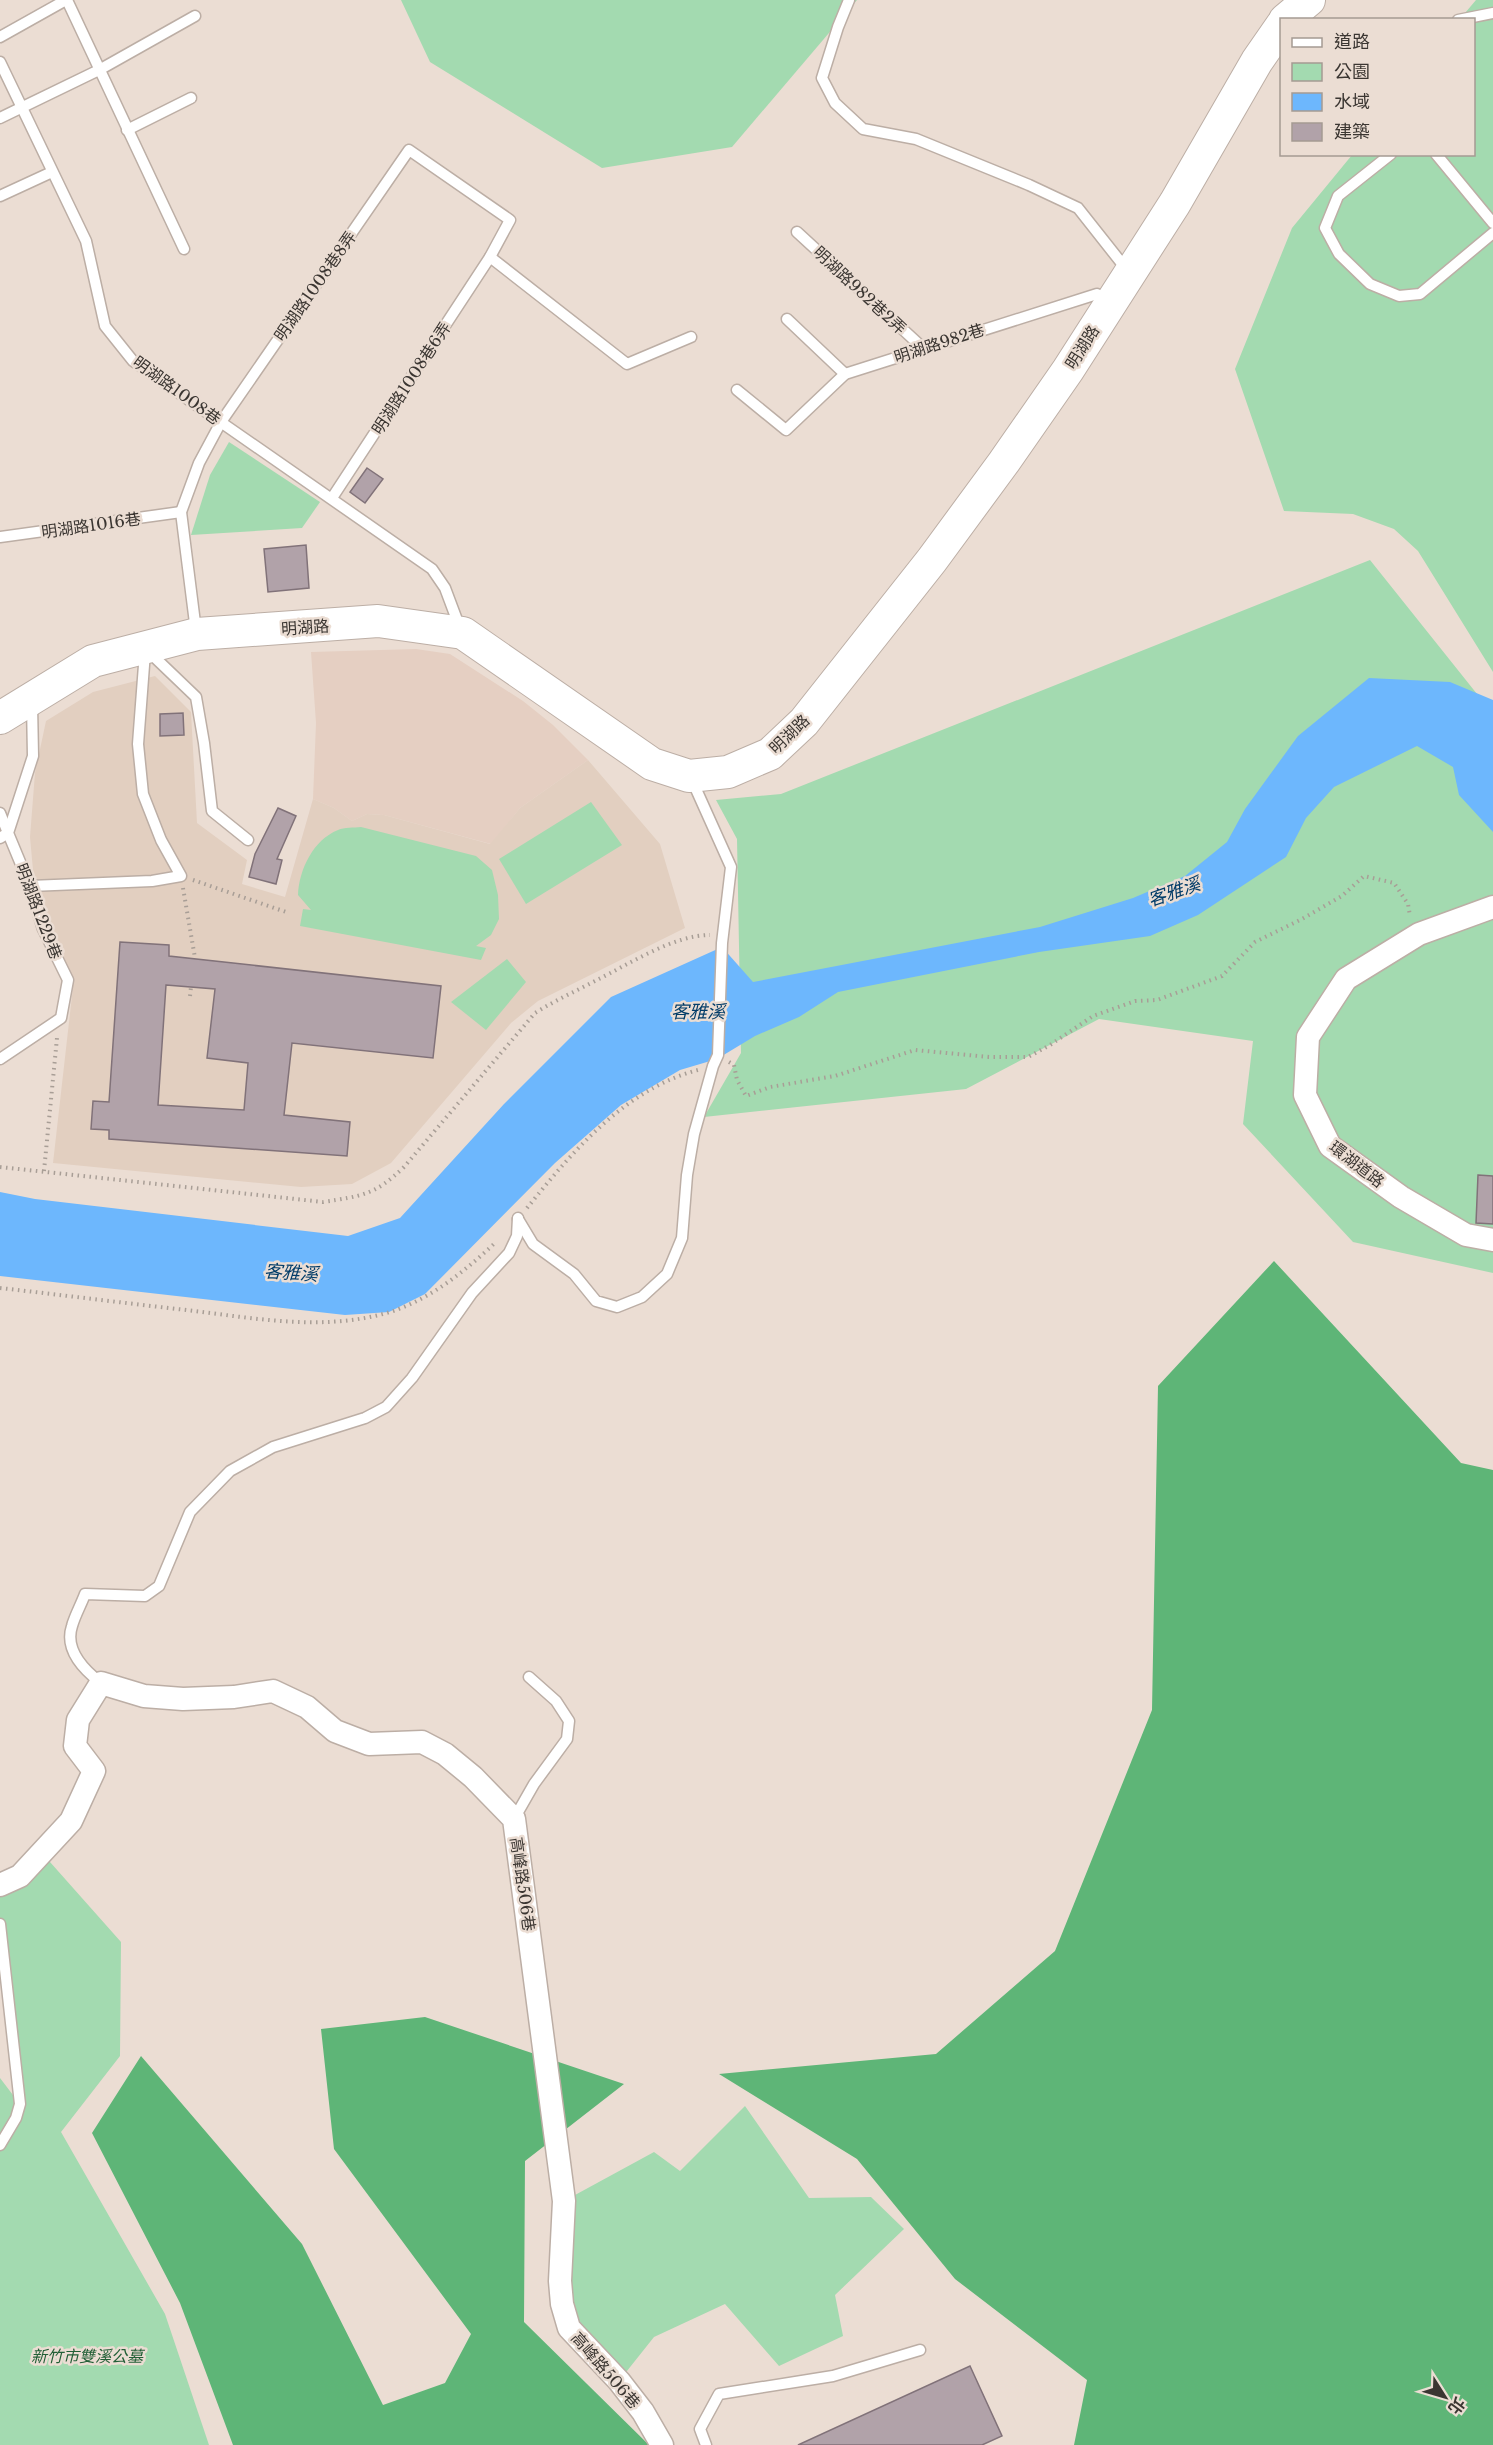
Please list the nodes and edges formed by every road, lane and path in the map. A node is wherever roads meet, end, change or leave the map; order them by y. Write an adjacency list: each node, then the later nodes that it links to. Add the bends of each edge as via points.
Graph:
1 (67, 0): 9 (lane); 11 (lane)
2 (849, 0): 26 (lane, via 822,78 835,104 863,129 916,139 1078,208)
3 (1309, 0): 6 (street)
4 (1493, 13): 7 (lane)
5 (195, 16): 11 (lane)
6 (1288, 18)
7 (1468, 18)
8 (1280, 27): 26 (street, 明湖路)
9 (0, 37)
10 (0, 62): 13 (lane, 明湖路1008巷)
11 (99, 70): 13 (lane); 15 (lane)
12 (191, 98): 15 (lane)
13 (23, 107): 14 (lane); 19 (lane, 明湖路1008巷)
14 (0, 118)
15 (127, 130): 24 (lane)
16 (409, 150): 25 (lane, 明湖路1008巷6弄, via 510,220); 33 (lane, 明湖路1008巷8弄)
17 (1388, 156): 23 (lane, via 1338,196 1325,228 1339,254 1370,284 1399,296 1420,294)
18 (1438, 156): 21 (lane)
19 (52, 172): 20 (lane); 33 (lane, 明湖路1008巷, via 86,241 105,326 133,361)
20 (0, 196)
21 (1493, 223)
22 (797, 232): 30 (lane, 明湖路982巷2弄)
23 (1493, 233)
24 (184, 249)
25 (490, 257): 29 (lane, via 627,364); 34 (lane, 明湖路1008巷6弄)
26 (1130, 274): 27 (street, 明湖路)
27 (1110, 302): 30 (lane, 明湖路982巷, via 1097,294); 42 (street, 明湖路, via 998,471 804,722 770,754 728,772)
28 (787, 319): 31 (lane)
29 (691, 337)
30 (923, 348): 31 (lane, 明湖路982巷)
31 (845, 374): 32 (lane, 明湖路982巷, via 786,430)
32 (737, 390)
33 (221, 422): 34 (lane, 明湖路1008巷); 35 (lane, via 199,463)
34 (332, 498): 37 (lane, 明湖路1008巷, via 432,569 445,588)
35 (181, 512): 36 (lane, 明湖路1016巷); 38 (lane)
36 (0, 537)
37 (463, 633): 38 (street, 明湖路, via 378,621); 42 (street, 明湖路, via 652,764)
38 (197, 634): 39 (street, 明湖路)
39 (145, 649): 40 (street, 明湖路, via 93,661); 45 (lane, via 196,698 212,811); 46 (lane, via 138,744 143,794 161,840)
40 (32, 698): 41 (street, 明湖路); 44 (lane, via 33,756)
41 (0, 718)
42 (689, 776): 51 (lane, via 730,867)
43 (0, 813): 44 (lane)
44 (4, 835): 47 (lane, 明湖路1229巷)
45 (248, 840)
46 (181, 876): 47 (lane, via 152,881); 49 (path); 52 (path)
47 (30, 886): 55 (lane, 明湖路1229巷, via 44,929 68,980 61,1018)
48 (1490, 908): 50 (street, 環湖道路)
49 (289, 913)
50 (1419, 934): 57 (path, via 1408,904 1394,883 1364,876 1342,896 1255,942 1222,976 1157,1000 1135,1001 1093,1016 1028,1057 915,1050 835,1076 770,1087 746,1096 734,1065); 61 (street, 環湖道路, via 1346,979 1308,1037 1305,1095 1330,1146 1466,1235)
51 (722, 939): 57 (lane); 59 (path, via 702,935 677,942 536,1012 404,1167 367,1195 323,1202)
52 (195, 958)
53 (191, 987): 54 (path)
54 (190, 996)
55 (51, 1024): 56 (lane, 明湖路1229巷); 59 (path, via 57,1038)
56 (0, 1059)
57 (715, 1060): 60 (path, via 635,1098 569,1158); 60 (lane, via 694,1134 682,1238 667,1274 642,1298 617,1307 596,1301 574,1274 533,1244)
58 (0, 1167): 59 (path)
59 (44, 1171)
60 (518, 1218): 62 (path, via 471,1265 441,1287 389,1312 345,1321 295,1323); 64 (lane, via 518,1236 509,1253 472,1293 386,1407 365,1418 273,1447 230,1471 190,1512 159,1586 145,1596 85,1594 71,1628 72,1644 78,1662)
61 (1493, 1240)
62 (0, 1288)
63 (529, 1677): 65 (lane, via 556,1701 569,1721 567,1739)
64 (101, 1683): 65 (street, 高峰路506巷, via 144,1696 183,1699 273,1691 307,1707 335,1731 369,1744 422,1742 445,1754); 66 (street, via 78,1720 75,1746 94,1771 71,1821 20,1876)
65 (514, 1819): 70 (street, 高峰路506巷, via 564,2201 562,2304 569,2328 619,2381)
66 (0, 1886)
67 (0, 1924): 68 (lane, via 20,2104)
68 (0, 2145)
69 (920, 2350): 71 (lane, via 833,2376 718,2394 700,2429)
70 (662, 2445)
71 (706, 2445)

